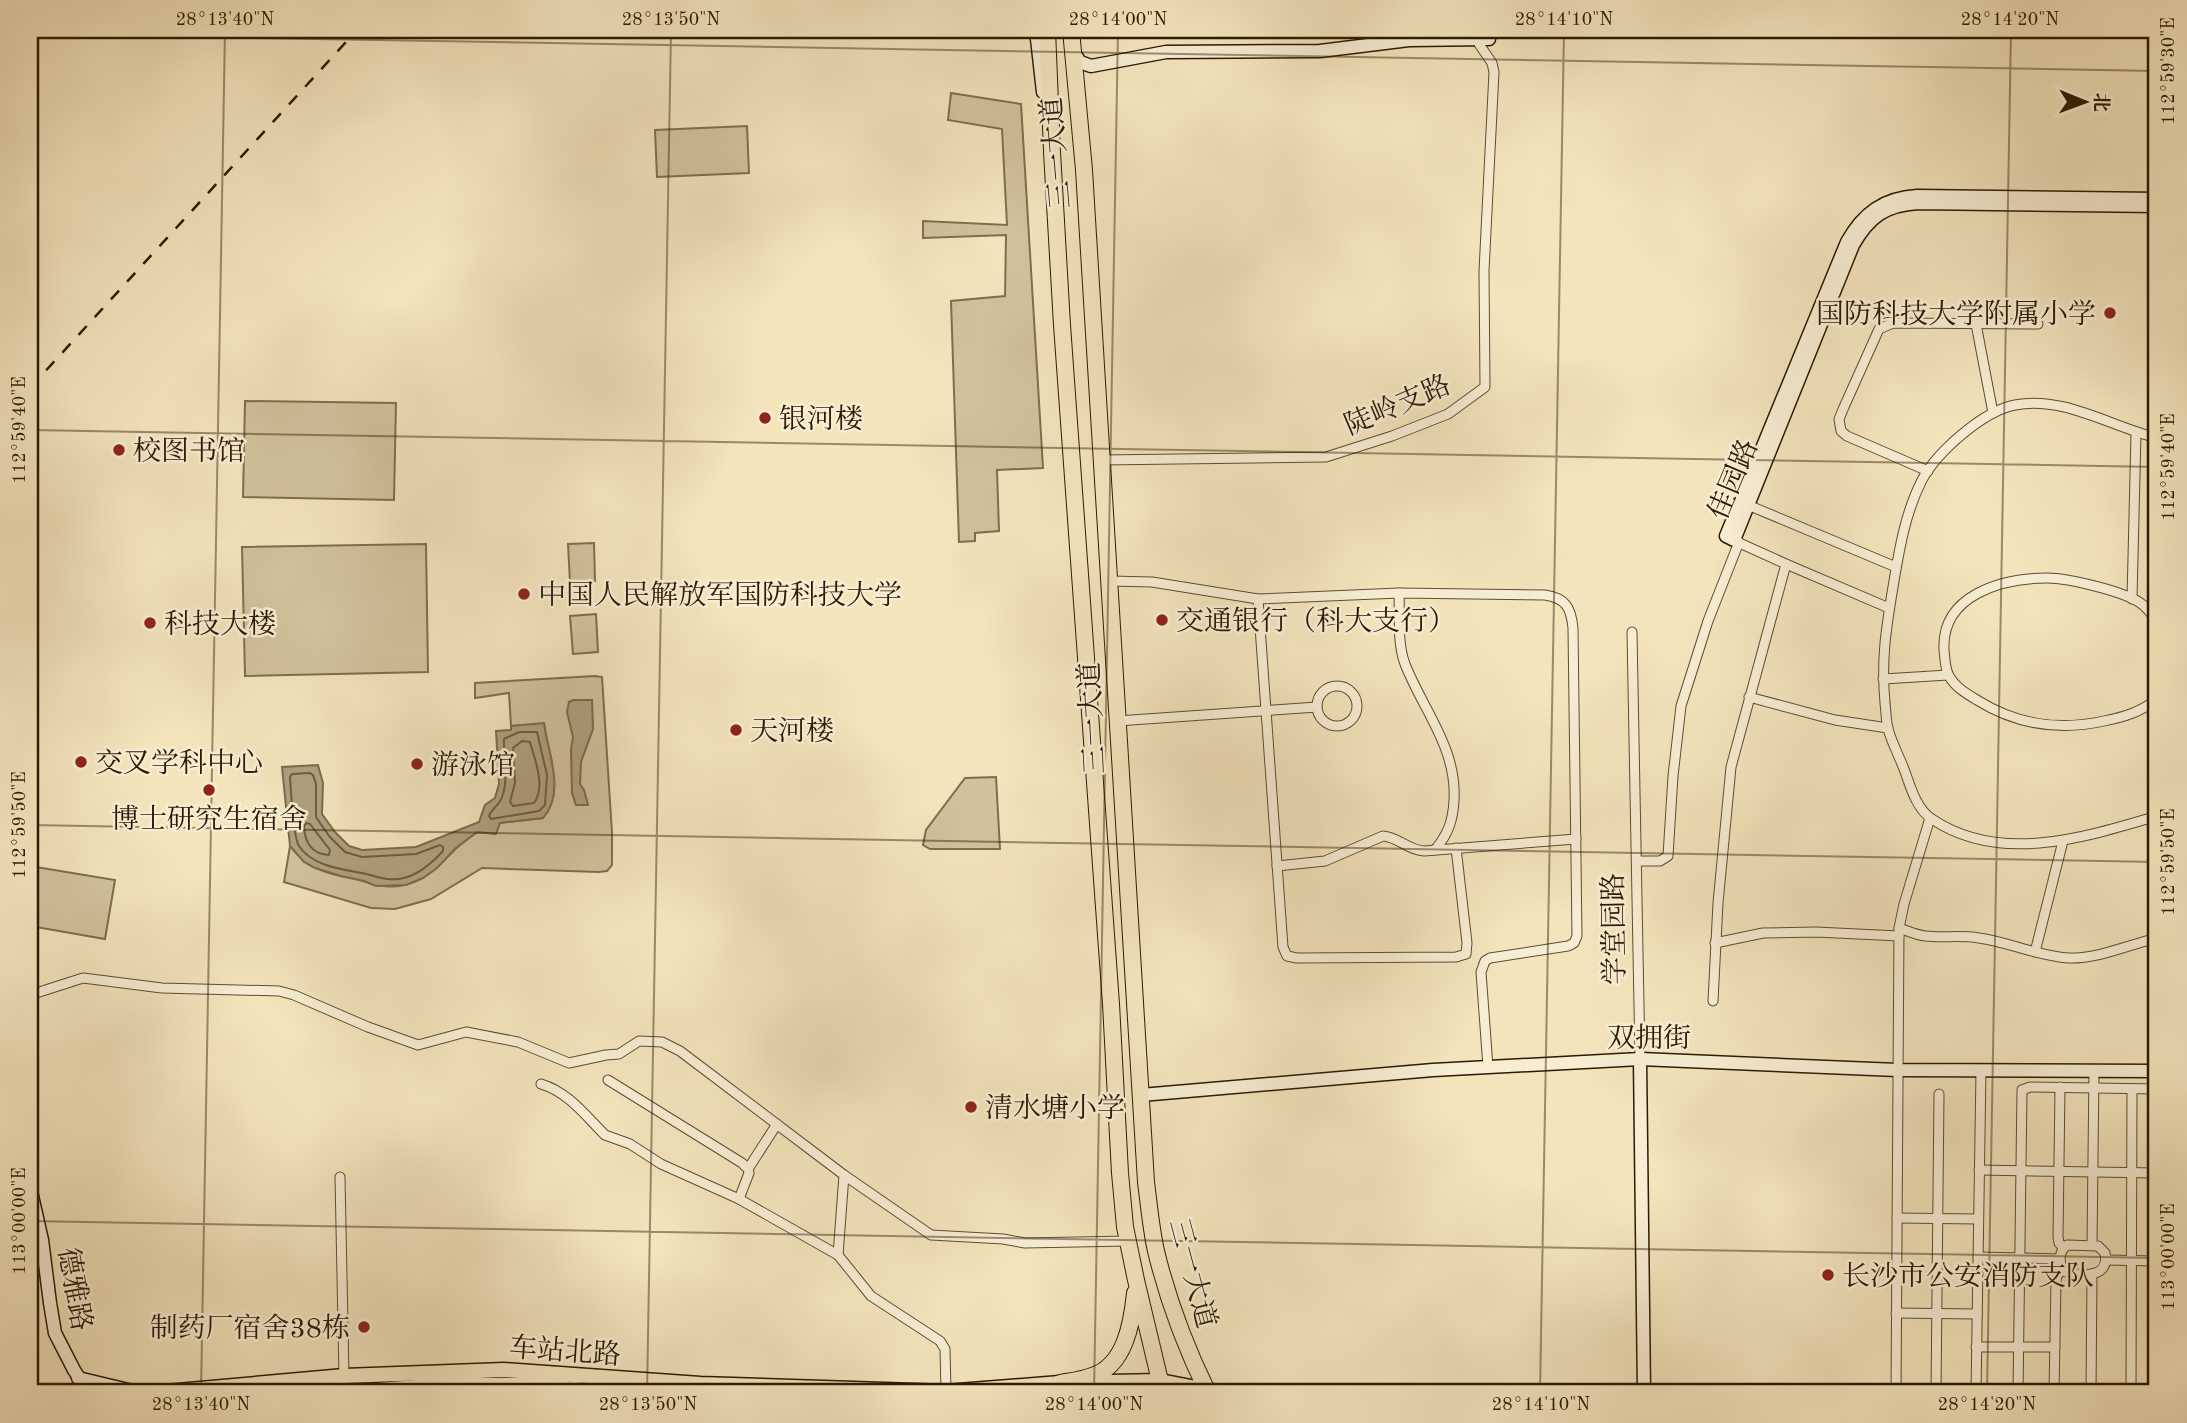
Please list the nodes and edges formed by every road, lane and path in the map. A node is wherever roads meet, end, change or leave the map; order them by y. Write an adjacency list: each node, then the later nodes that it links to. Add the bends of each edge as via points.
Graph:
1 (1036, 30): 7 (street)
2 (1048, 30): 7 (highway, 三一大道)
3 (1073, 30): 5 (highway, 三一大道)
4 (1484, 38): 5 (street, via 1409,40 1320,51 1174,51 1091,66 1080,62); 6 (street, via 1321,56 1167,57 1092,72 1080,85); 15 (street, 陡岭支路, via 1494,72 1484,271 1485,387 1448,414 1326,457)
5 (1073, 50): 6 (highway, 三一大道)
6 (1077, 99): 15 (highway, 三一大道)
7 (1052, 152): 82 (highway, 三一大道, via 1119,1173)
8 (2157, 200): 17 (street, 佳园路, via 1917,196 1887,202 1865,216 1847,242)
9 (2157, 206): 17 (street, 佳园路, via 1918,203 1898,205 1879,214 1853,245)
10 (1976, 324): 11 (street); 12 (street); 16 (street, via 1883,326 1839,419 1847,436)
11 (2038, 324)
12 (1993, 413): 13 (street, via 2012,405 2048,403); 16 (street, via 1949,445)
13 (2136, 433): 14 (street); 23 (street)
14 (2157, 438)
15 (1102, 460): 21 (highway, 三一大道)
16 (1928, 471): 20 (street, via 1911,505)
17 (1744, 504): 18 (street, 佳园路, via 1726,536); 20 (street)
18 (1736, 541): 19 (street); 42 (street, via 1681,706 1668,856 1660,861)
19 (1786, 565): 25 (street); 30 (street)
20 (1896, 567): 25 (street)
21 (1110, 581): 24 (street, via 1152,582); 34 (highway, 三一大道)
22 (1399, 593): 24 (street); 38 (street, via 1545,595 1563,600 1573,628); 41 (street, via 1405,663 1446,744 1454,771 1451,825)
23 (2132, 598): 26 (street); 28 (street, via 2053,578 2014,581 1973,595 1949,618 1943,638)
24 (1258, 599): 33 (street)
25 (1889, 608): 29 (street)
26 (2157, 621)
27 (1632, 632): 42 (street, 学堂园路)
28 (1948, 675): 29 (street); 31 (street, via 1965,693 2008,717 2056,727 2123,717)
29 (1883, 679): 35 (street)
30 (1749, 696): 35 (street, via 1835,720); 46 (street, via 1731,767)
31 (2157, 699)
32 (1317, 707): 32 (street, via 1327,723 1339,725 1355,714 1356,701 1349,690 1330,687 1320,694); 33 (street)
33 (1266, 710): 34 (street); 43 (street)
34 (1117, 721): 65 (highway, 三一大道)
35 (1888, 728): 37 (street, via 1913,792)
36 (2157, 816): 39 (street)
37 (1930, 818): 39 (street, via 1956,831 1998,842); 44 (street)
38 (1576, 839): 40 (street); 49 (street, via 1574,943 1490,958)
39 (2063, 841): 47 (street)
40 (1456, 848): 41 (street); 48 (street)
41 (1435, 850): 43 (street, via 1418,851 1383,836 1325,861)
42 (1637, 861): 52 (street, 学堂园路)
43 (1277, 866): 48 (street, via 1287,956)
44 (1899, 932): 46 (street, via 1763,933); 47 (street, via 1976,937); 54 (street)
45 (2157, 938): 47 (street, via 2082,958)
46 (1715, 943): 51 (street)
47 (2035, 952)
48 (1466, 954): 49 (street)
49 (1482, 965): 53 (street)
50 (30, 995): 66 (street, via 83,978 162,988 279,991 418,1045 466,1032 519,1042 569,1063 619,1054 639,1041 662,1042)
51 (1713, 1001)
52 (1640, 1059): 53 (street, 双拥街); 54 (street, 双拥街); 112 (street, 学堂园路)
53 (1488, 1068): 65 (street, 双拥街)
54 (1898, 1070): 55 (street, 双拥街); 79 (street)
55 (1981, 1070): 56 (street, 双拥街); 68 (street)
56 (2094, 1070): 57 (street, 双拥街); 61 (street)
57 (2157, 1071)
58 (608, 1080): 67 (street)
59 (541, 1084): 77 (street, via 567,1096 611,1138)
60 (2060, 1087): 61 (street); 69 (street, via 2022,1090); 70 (street)
61 (2094, 1088): 62 (street); 71 (street)
62 (2132, 1089): 63 (street); 72 (street)
63 (2157, 1089)
64 (1939, 1094): 80 (street)
65 (1141, 1095): 105 (highway, 三一大道, via 1156,1249 1187,1348)
66 (777, 1124): 67 (street); 74 (street)
67 (748, 1169): 77 (street)
68 (1979, 1170): 69 (street); 81 (street)
69 (2020, 1171): 70 (street); 87 (street)
70 (2058, 1171): 71 (street); 84 (street, via 2058,1237)
71 (2093, 1172): 72 (street); 83 (street)
72 (2132, 1173): 73 (street); 89 (street)
73 (2157, 1173)
74 (844, 1175): 82 (street, via 931,1235 1026,1243); 85 (street)
75 (340, 1177): 100 (street)
76 (30, 1187): 101 (street, 德雅路, via 43,1240 55,1334)
77 (739, 1199): 85 (street)
78 (30, 1209): 106 (street, 德雅路, via 50,1335)
79 (1897, 1217): 80 (street); 94 (street)
80 (1937, 1218): 81 (street); 95 (street)
81 (1978, 1219): 86 (street)
82 (1128, 1241): 93 (highway, 三一大道)
83 (2092, 1245): 84 (street); 88 (street, via 2101,1247)
84 (2064, 1248): 91 (street)
85 (838, 1255): 104 (street, via 871,1296 940,1341 945,1349)
86 (1978, 1257): 87 (street); 96 (street)
87 (2018, 1258): 91 (street); 98 (street)
88 (2106, 1260): 89 (street); 92 (street, via 2101,1272)
89 (2131, 1260): 90 (street); 119 (street)
90 (2157, 1261)
91 (2061, 1264): 92 (street, via 2070,1273); 99 (street, via 2056,1281)
92 (2092, 1274): 118 (street)
93 (1136, 1280): 102 (highway, via 1123,1348 1095,1376); 103 (highway, 三一大道)
94 (1896, 1313): 95 (street); 113 (street)
95 (1936, 1313): 96 (street); 114 (street)
96 (1977, 1314): 97 (street)
97 (1976, 1347): 98 (street); 115 (street)
98 (2018, 1347): 99 (street); 116 (street)
99 (2055, 1347): 117 (street)
100 (344, 1376): 104 (main road, 车站北路, via 504,1370 700,1384); 109 (main road, 车站北路)
101 (78, 1378): 107 (street, 德雅路); 108 (street)
102 (1060, 1383): 103 (main road, 车站北路); 104 (main road, 车站北路)
103 (1163, 1387): 105 (main road, 车站北路)
104 (946, 1392)
105 (1212, 1392)
106 (80, 1393)
107 (89, 1393)
108 (141, 1393)
109 (155, 1393)
110 (338, 1393): 111 (main road, 车站北路, via 444,1385 531,1385)
111 (620, 1393)
112 (1644, 1393)
113 (1896, 1393)
114 (1936, 1393)
115 (1976, 1393)
116 (2018, 1393)
117 (2054, 1393)
118 (2091, 1393)
119 (2132, 1393)

